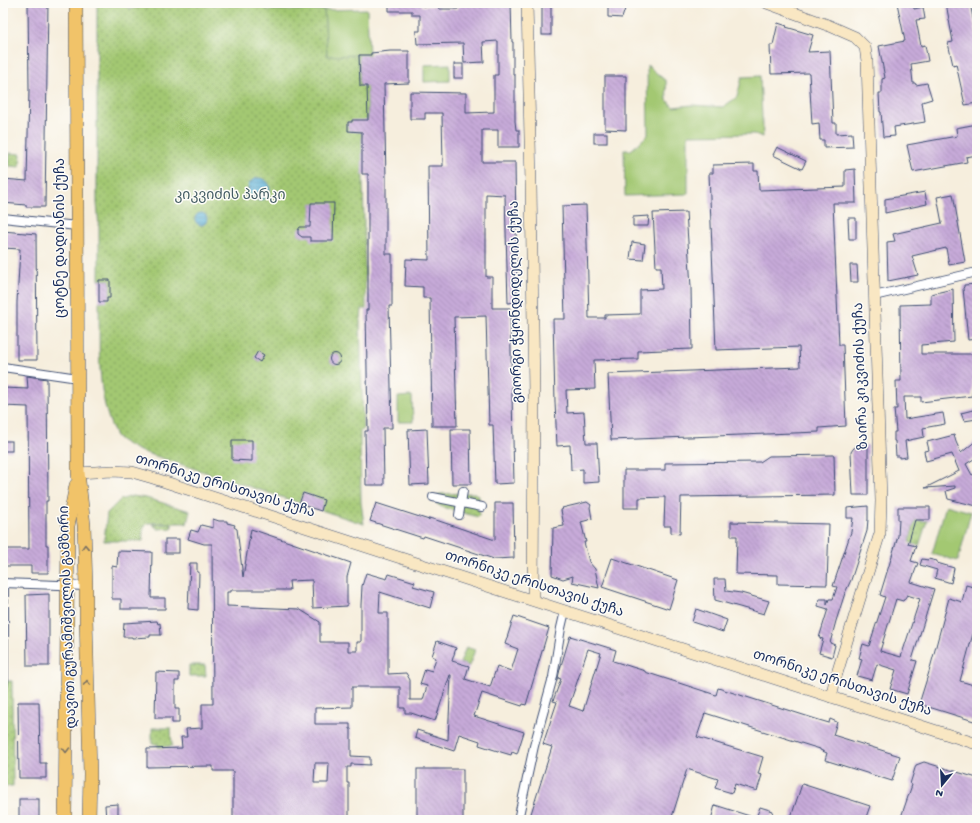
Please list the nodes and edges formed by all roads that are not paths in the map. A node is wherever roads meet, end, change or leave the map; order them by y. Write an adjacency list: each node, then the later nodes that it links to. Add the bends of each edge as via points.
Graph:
1 (76, 3): 5 (main road, ცოტნე დადიანის ქუჩა)
2 (527, 3): 19 (street, გიორგი ჭყონდიდელის ქუჩა, via 534,396)
3 (767, 3): 7 (street, ზაირა კიკვიძის ქუჩა, via 855,37 865,47)
4 (3, 218): 5 (street)
5 (77, 226): 9 (main road, ცოტნე დადიანის ქუჩა)
6 (977, 272): 7 (street)
7 (874, 296): 22 (street, ზაირა კიკვიძის ქუჩა, via 880,533)
8 (3, 367): 9 (street)
9 (78, 378): 10 (main road, ცოტნე დადიანის ქუჩა)
10 (78, 473): 17 (main road, დავით გურამიშვილის გამზირი, via 68,526); 18 (main road, დავით გურამიშვილის გამზირი, one-way to 10, via 84,525); 19 (street, თორნიკე ერისთავის ქუჩა, via 132,472 154,478)
11 (464, 491): 13 (street)
12 (433, 497): 13 (street)
13 (461, 503): 14 (street); 15 (street)
14 (482, 507)
15 (459, 515)
16 (4, 583): 17 (street); 21 (street)
17 (68, 585): 18 (street); 23 (main road, დავით გურამიშვილის გამზირი)
18 (86, 586): 24 (main road, დავით გურამიშვილის გამზირი, one-way to 18)
19 (533, 600): 20 (street, თორნიკე ერისთავის ქუჩა)
20 (565, 611): 22 (street, თორნიკე ერისთავის ქუჩა); 28 (street, via 553,677 534,746)
21 (3, 688)
22 (831, 696): 25 (street, თორნიკე ერისთავის ქუჩა)
23 (66, 720): 24 (main road, via 68,712 77,709 81,710); 26 (main road, დავით გურამიშვილის გამზირი, one-way to 26)
24 (88, 722): 27 (main road, დავით გურამიშვილის გამზირი)
25 (977, 744)
26 (65, 820)
27 (89, 820)
28 (518, 820)

